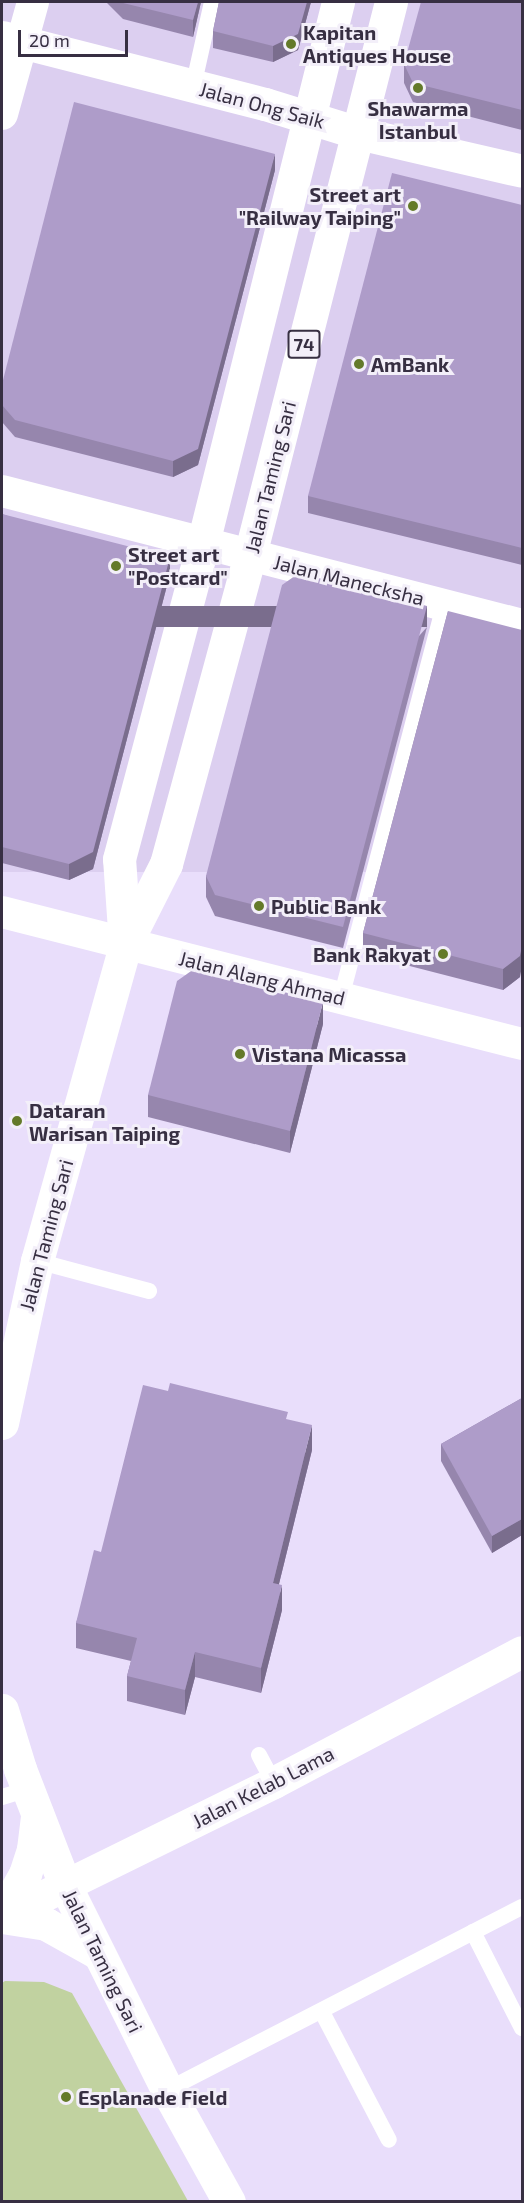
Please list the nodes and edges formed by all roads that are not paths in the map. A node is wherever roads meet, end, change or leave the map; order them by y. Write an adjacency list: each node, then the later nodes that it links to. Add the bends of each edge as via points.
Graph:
1 (33, 2): 5 (street)
2 (212, 2): 6 (lane)
3 (338, 2): 8 (main road, Jalan Taming Sari)
4 (392, 2): 9 (main road, Jalan Taming Sari / 74)
5 (11, 39): 6 (main road, Jalan Ong Saik); 7 (street)
6 (193, 87): 8 (main road, Jalan Ong Saik)
7 (2, 114)
8 (308, 117): 9 (main road, Jalan Ong Saik); 12 (main road, Jalan Taming Sari)
9 (358, 133): 10 (main road, Jalan Ong Saik); 13 (main road, Jalan Taming Sari / 74)
10 (522, 171)
11 (2, 491): 12 (street, Jalan Manecksha)
12 (203, 543): 13 (street, Jalan Manecksha); 17 (main road, Jalan Taming Sari, via 119,859)
13 (250, 555): 14 (street, Jalan Manecksha); 17 (main road, Jalan Taming Sari / 74, via 166,864)
14 (444, 604): 15 (street, Jalan Manecksha); 18 (lane)
15 (522, 625)
16 (2, 912): 17 (street, Jalan Alang Ahmad)
17 (125, 945): 18 (street, Jalan Alang Ahmad); 20 (main road, Jalan Taming Sari)
18 (340, 998): 19 (street, Jalan Alang Ahmad)
19 (522, 1044)
20 (37, 1261): 21 (lane); 22 (main road, Jalan Taming Sari)
21 (149, 1291)
22 (9, 1350): 23 (main road, Jalan Taming Sari)
23 (2, 1423)
24 (522, 1652): 27 (street, Jalan Kelab Lama)
25 (2, 1710): 28 (main road, Jalan Taming Sari)
26 (260, 1755): 27 (lane)
27 (274, 1783): 29 (street, Jalan Kelab Lama)
28 (22, 1799): 29 (main road, Jalan Taming Sari); 31 (main road, via 33,1849 25,1874)
29 (65, 1885): 31 (street, Jalan Kelab Lama); 33 (main road, Jalan Taming Sari)
30 (522, 1907): 32 (lane)
31 (2, 1916): 33 (main road, via 46,1924)
32 (472, 1932): 34 (lane); 35 (lane)
33 (96, 1952): 36 (main road, Jalan Taming Sari)
34 (322, 2012): 36 (lane); 37 (lane)
35 (522, 2028)
36 (167, 2090): 38 (main road, Jalan Taming Sari)
37 (388, 2140)
38 (229, 2202)

